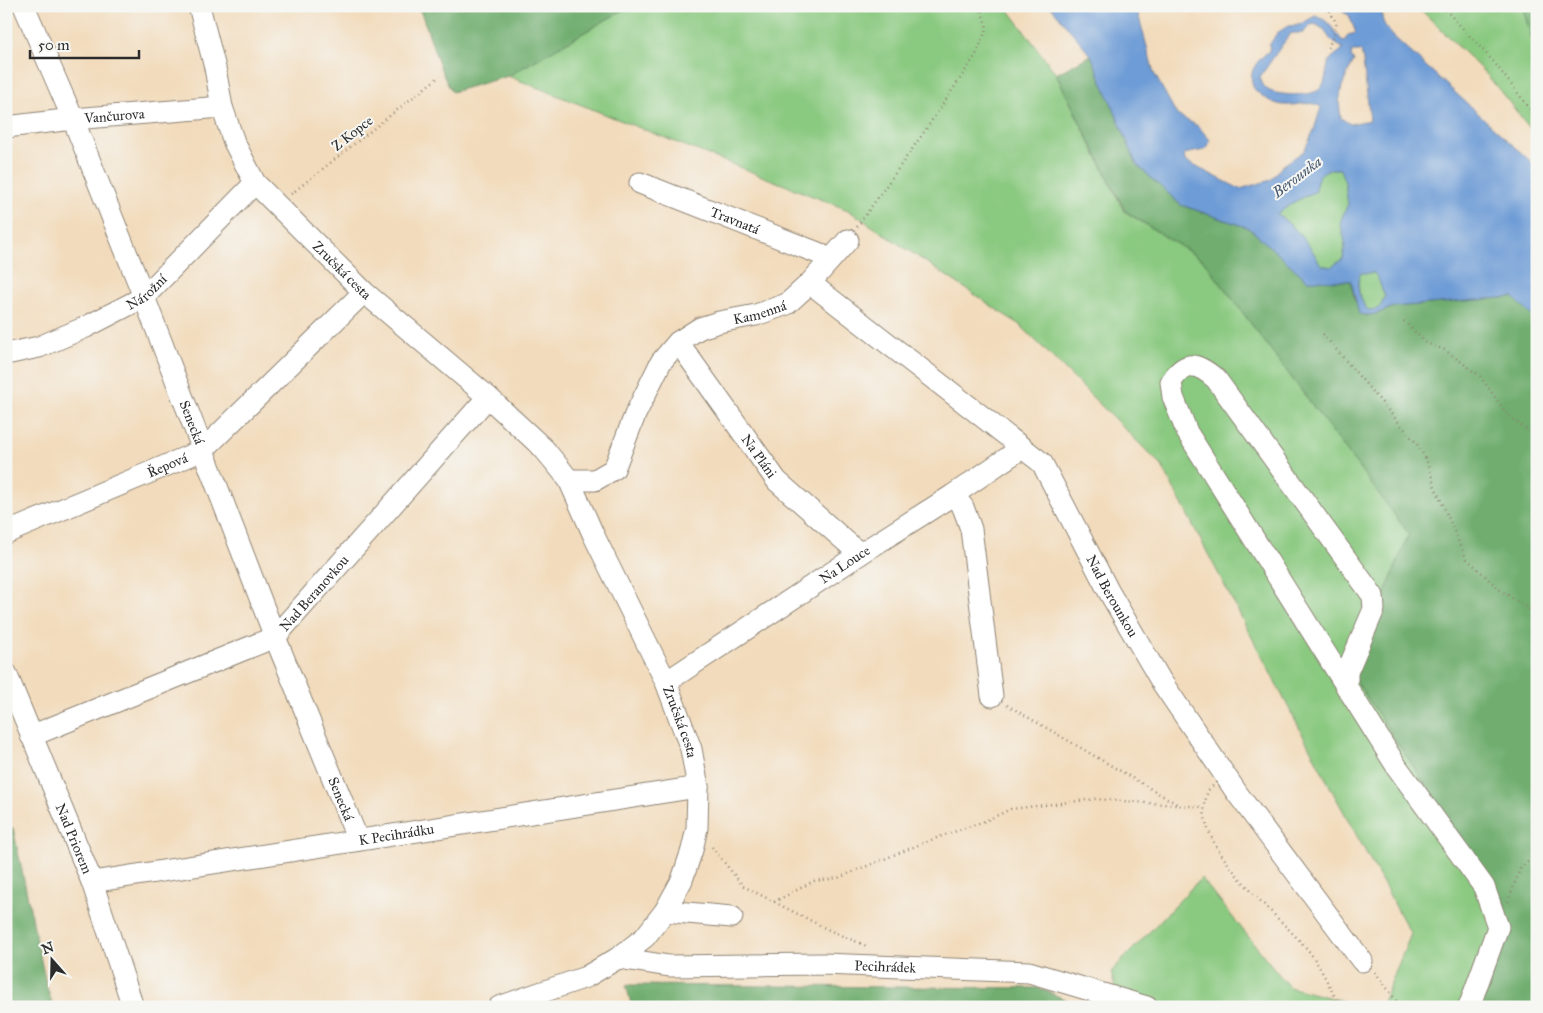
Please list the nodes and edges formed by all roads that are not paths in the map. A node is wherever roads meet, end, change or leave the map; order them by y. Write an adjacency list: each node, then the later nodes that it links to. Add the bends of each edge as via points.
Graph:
1 (24, 6): 4 (street, Senecká)
2 (198, 6): 3 (street, Zručská cesta)
3 (222, 107): 4 (street, Vančurova); 6 (street, Zručská cesta, via 234,142)
4 (73, 119): 5 (street, Vančurova); 12 (street, Senecká)
5 (6, 127)
6 (255, 183): 11 (street, Zručská cesta); 12 (street, Nárožní)
7 (640, 184): 9 (street, Travnatá)
8 (848, 240): 9 (street, Kamenná)
9 (830, 260): 10 (street, Kamenná)
10 (810, 283): 13 (street, Kamenná, via 787,304 700,328); 16 (street, Nad Berounkou)
11 (364, 292): 15 (street, Zručská cesta); 17 (street, Řepová)
12 (144, 297): 14 (street, Nárožní, via 39,347); 17 (street, Senecká)
13 (678, 342): 18 (street, via 661,362 614,469 595,480); 21 (street, Na Pláni, via 777,481)
14 (6, 354)
15 (488, 397): 18 (street, Zručská cesta, via 544,449); 22 (street, Nad Beranovkou)
16 (1022, 448): 19 (street, Na Louce); 34 (street, Nad Berounkou, via 1042,463 1109,592 1161,681 1225,775)
17 (203, 450): 20 (street, Řepová); 22 (street, Senecká)
18 (569, 480): 24 (street, Zručská cesta)
19 (953, 495): 21 (street, Na Louce); 26 (street, via 963,507 971,529)
20 (6, 533)
21 (860, 554): 24 (street, Na Louce)
22 (275, 637): 27 (street, Nad Beranovkou); 29 (street, Senecká)
23 (6, 673): 27 (street, Nad Priorem)
24 (666, 682): 28 (street, Zručská cesta, via 692,749)
25 (1347, 688): 25 (street, via 1187,432 1173,398 1171,382 1178,371 1202,366 1216,378 1374,596 1374,609 1347,672); 38 (street, via 1397,767 1484,887 1498,927)
26 (992, 696)
27 (31, 736): 30 (street, Nad Priorem)
28 (698, 787): 29 (street, K Pecihrádku); 31 (street, Zručská cesta, via 697,828 692,850 682,880)
29 (358, 840): 30 (street, K Pecihrádku)
30 (92, 882): 36 (street, Nad Priorem)
31 (665, 912): 32 (street); 33 (street, Zručská cesta, via 645,937)
32 (732, 917)
33 (618, 958): 35 (street, Pecihrádek, via 669,966 833,965 1029,972); 37 (street, Zručská cesta, via 586,977)
34 (1362, 961)
35 (1142, 1006)
36 (133, 1007)
37 (498, 1007)
38 (1469, 1007)

